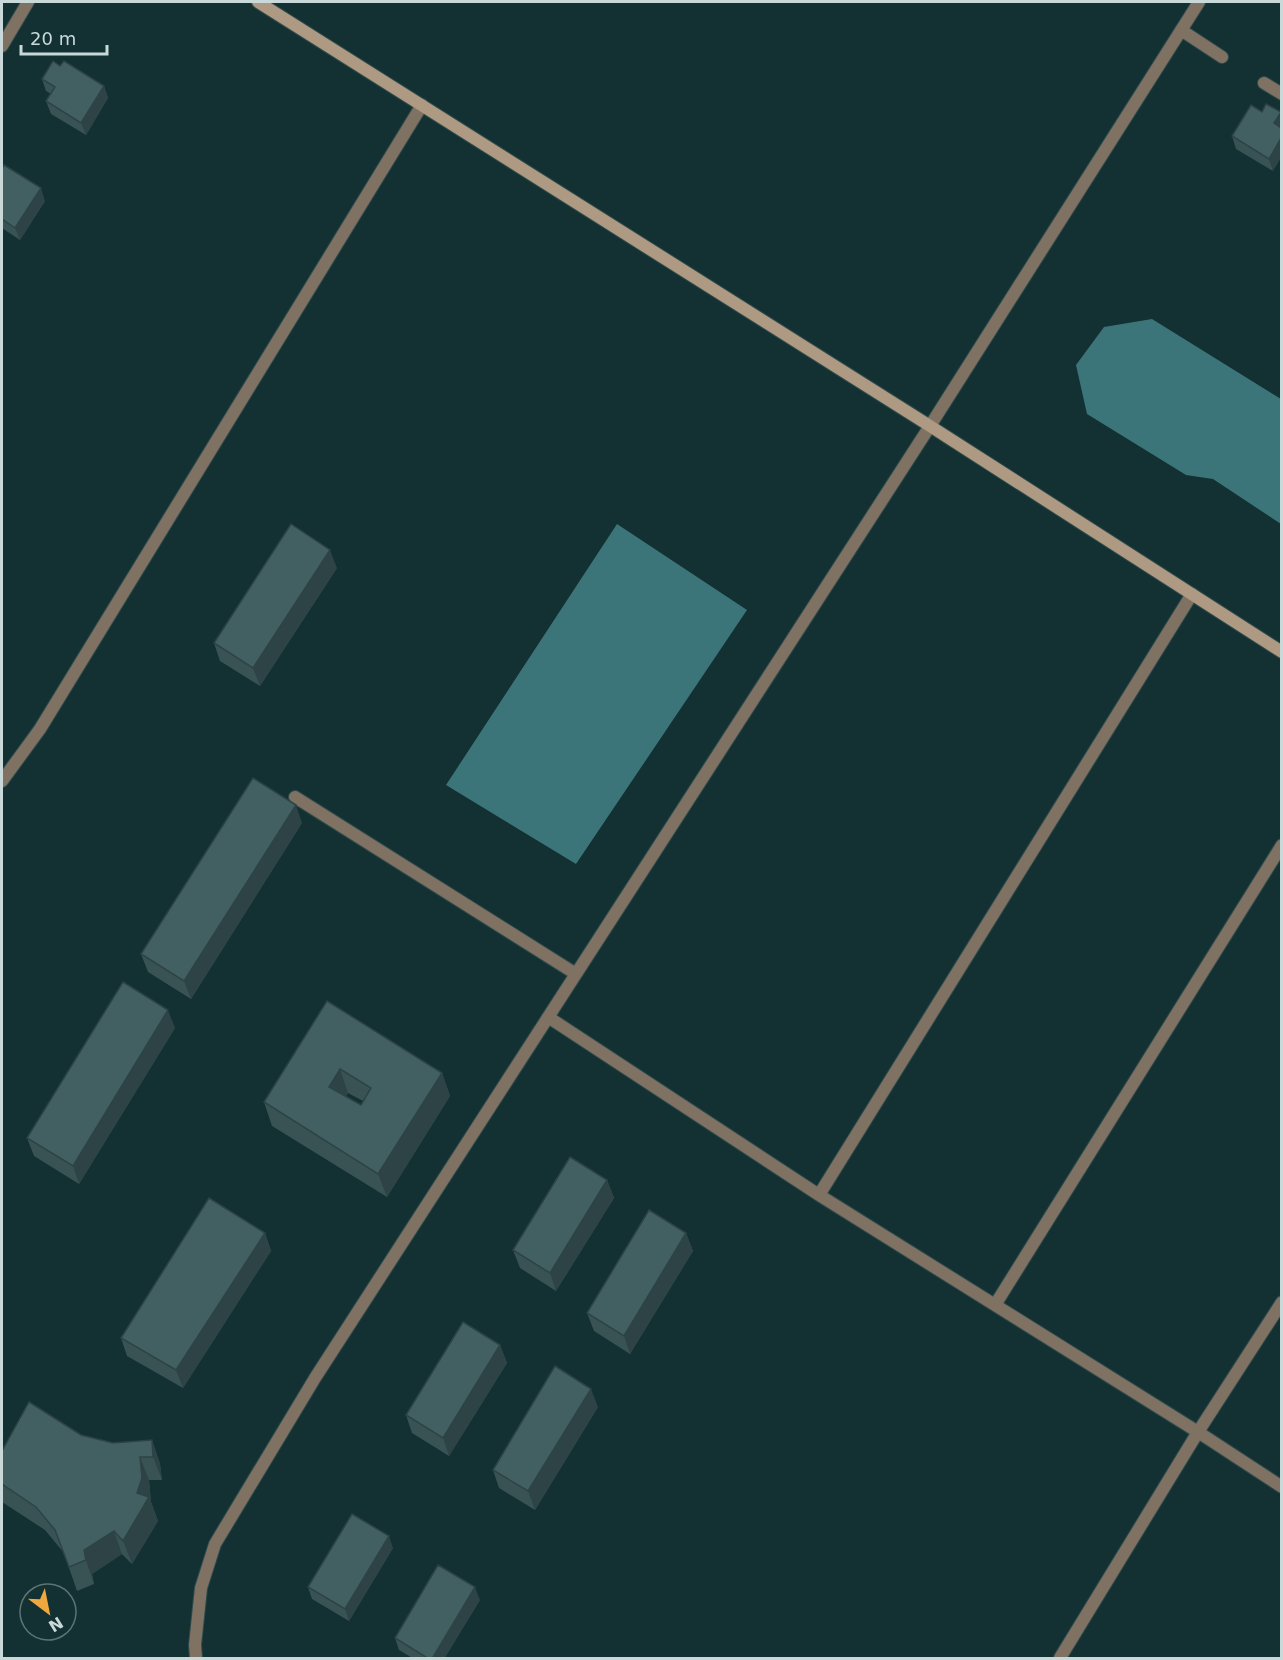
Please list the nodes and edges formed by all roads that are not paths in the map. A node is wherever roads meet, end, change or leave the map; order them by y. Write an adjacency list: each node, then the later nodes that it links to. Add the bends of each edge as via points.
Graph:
1 (28, 2): 5 (lane)
2 (258, 2): 9 (street)
3 (1199, 2): 4 (lane)
4 (1181, 30): 6 (lane); 10 (lane)
5 (2, 46)
6 (1222, 57)
7 (1264, 83): 8 (lane)
8 (1281, 94)
9 (422, 105): 10 (street); 13 (lane, via 40,729)
10 (930, 426): 11 (street); 16 (lane)
11 (1192, 594): 12 (street); 18 (lane)
12 (1281, 652)
13 (2, 781)
14 (295, 797): 16 (lane)
15 (1281, 844): 20 (lane)
16 (576, 974): 17 (lane)
17 (548, 1017): 18 (lane); 23 (lane, via 315,1378 215,1544 201,1588)
18 (819, 1195): 20 (lane)
19 (1281, 1302): 21 (lane)
20 (995, 1305): 21 (lane)
21 (1198, 1432): 22 (lane); 24 (lane)
22 (1281, 1487)
23 (196, 1659)
24 (1060, 1659)

